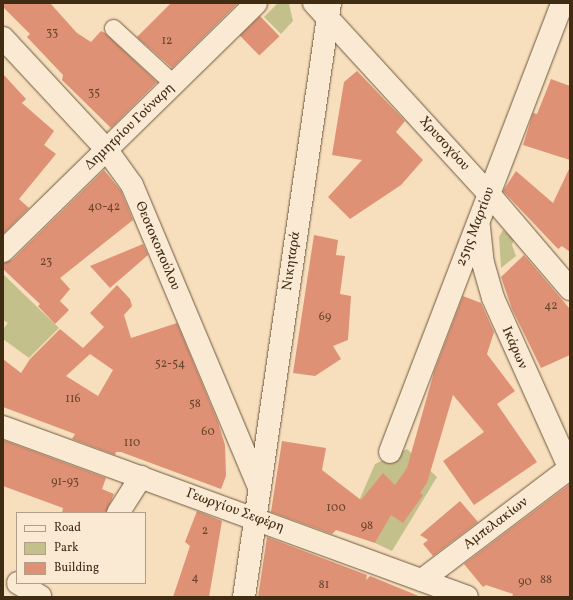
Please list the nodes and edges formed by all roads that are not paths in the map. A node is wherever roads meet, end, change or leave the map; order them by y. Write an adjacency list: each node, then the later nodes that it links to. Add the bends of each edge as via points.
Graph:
1 (256, 3): 7 (street, Δημητρίου Γούναρη)
2 (562, 3): 5 (street, 25ης Μαρτίου)
3 (324, 8): 9 (street, Χρυσοχόου); 17 (street, Νικηταρά)
4 (113, 28): 7 (street)
5 (562, 30): 9 (street, 25ης Μαρτίου)
6 (3, 38): 8 (street, Θεοτοκοπούλου)
7 (174, 84): 8 (street, Δημητρίου Γούναρη)
8 (106, 149): 11 (street, Δημητρίου Γούναρη); 17 (street, Θεοτοκοπούλου, via 132,185)
9 (489, 194): 10 (street, 25ης Μαρτίου); 12 (street, Χρυσοχόου)
10 (478, 222): 14 (street, 25ης Μαρτίου); 15 (street, Ικάρων, via 483,263 493,298)
11 (3, 251)
12 (570, 289)
13 (3, 426): 16 (street, Γεωργίου Σεφέρη)
14 (390, 452)
15 (570, 468): 21 (street, Αμπελακίων)
16 (141, 477): 18 (street); 19 (street, Γεωργίου Σεφέρη)
17 (259, 487): 19 (street, Νικηταρά)
18 (119, 512)
19 (255, 518): 21 (street, Γεωργίου Σεφέρη); 25 (street, Νικηταρά)
20 (3, 575): 22 (street)
21 (422, 580): 26 (street, Γεωργίου Σεφέρη)
22 (16, 582)
23 (20, 584): 24 (street)
24 (44, 592)
25 (244, 597)
26 (467, 597)

